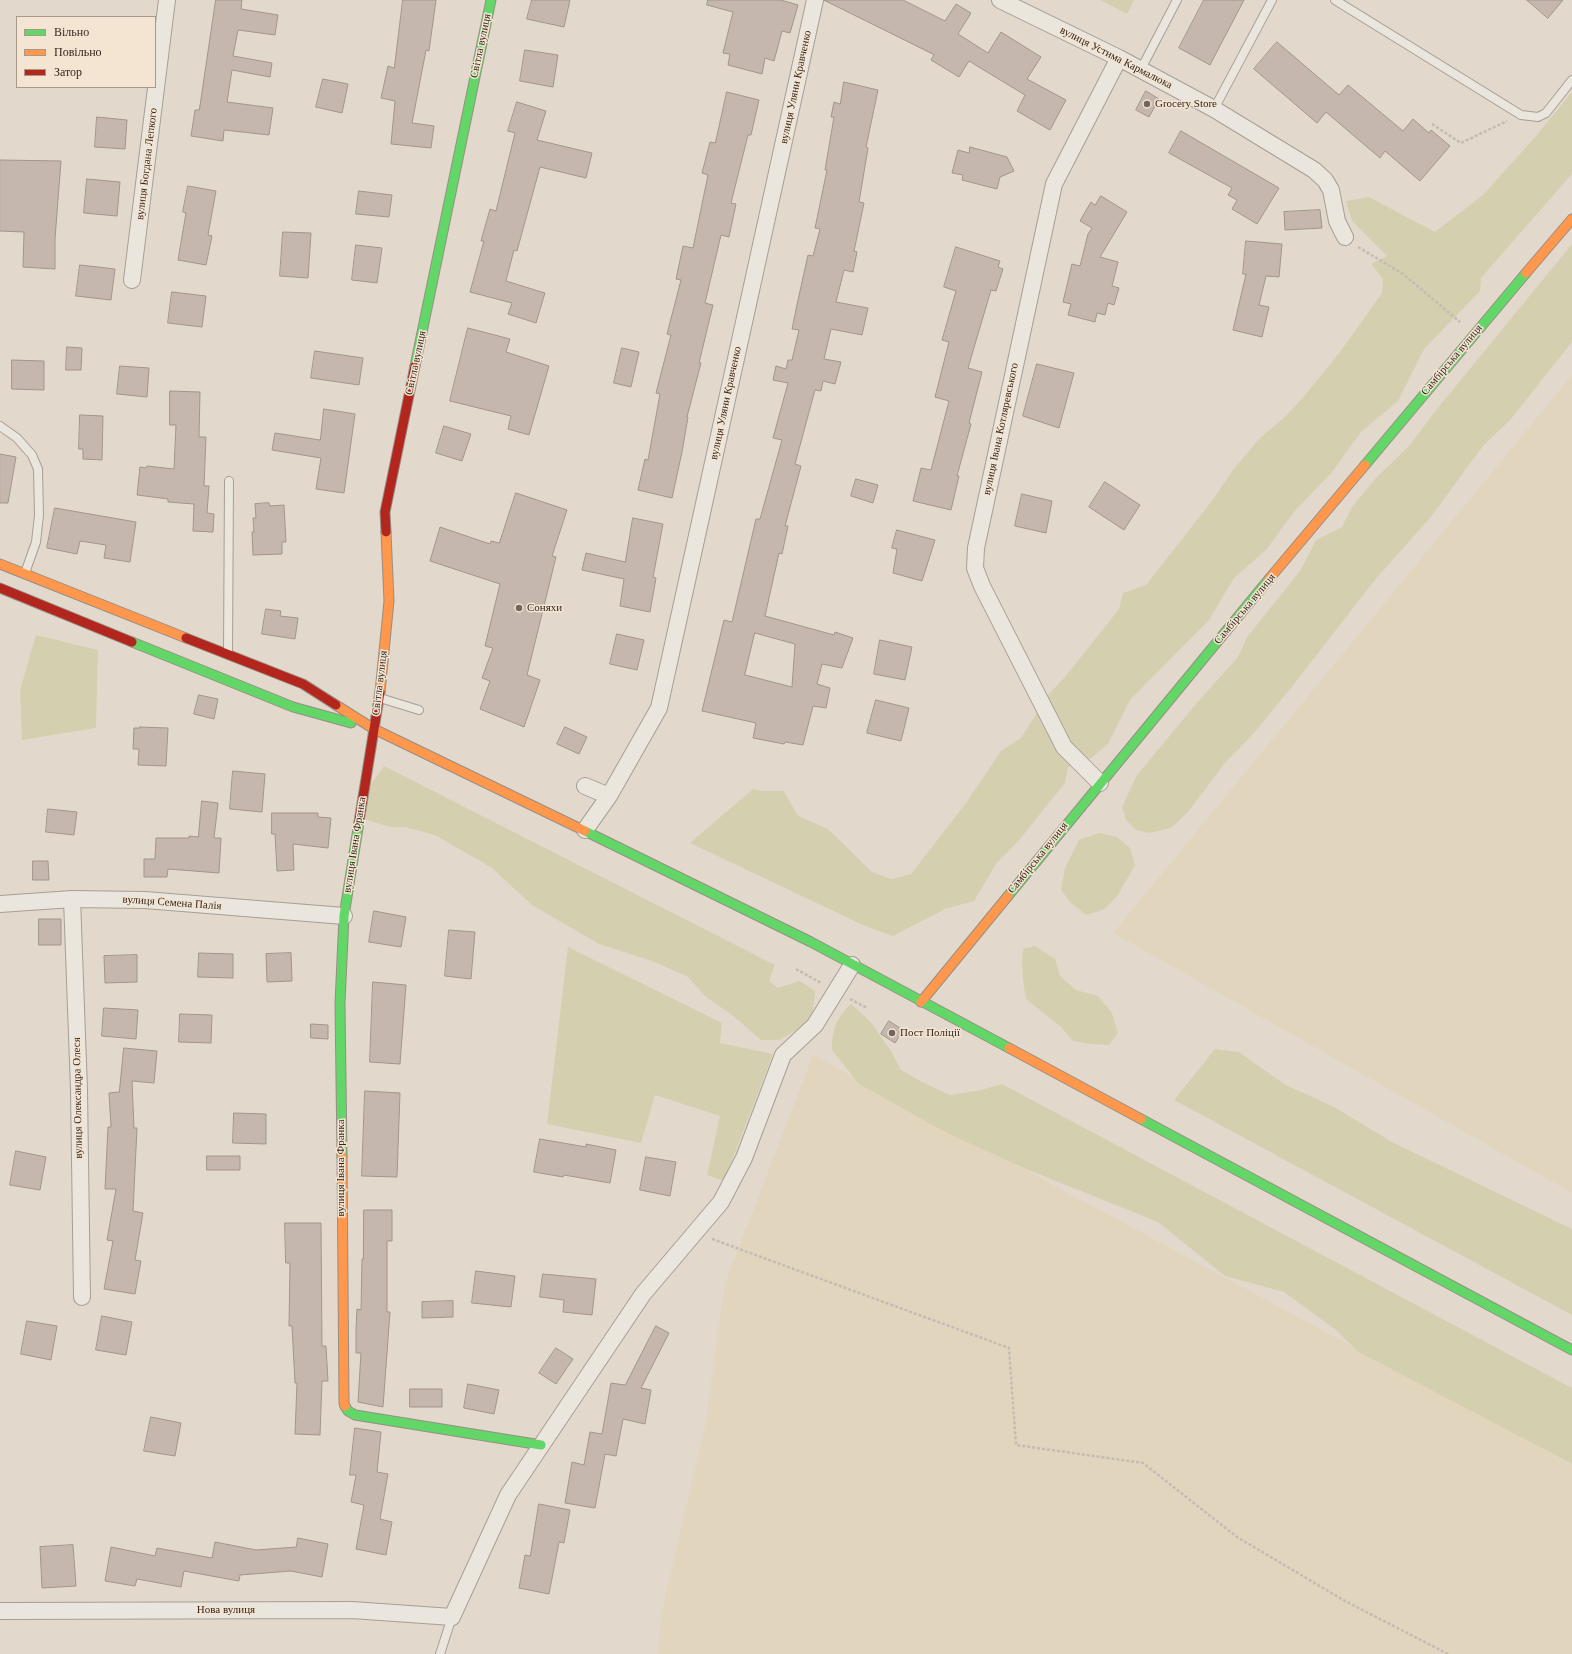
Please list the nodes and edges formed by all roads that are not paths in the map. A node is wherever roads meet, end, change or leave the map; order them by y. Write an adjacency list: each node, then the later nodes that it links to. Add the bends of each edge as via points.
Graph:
1 (167, 0): 14 (street, вулиця Богдана Лепкого)
2 (491, 0): 21 (main road, Світла вулиця, via 385,512 389,601)
3 (815, 0): 26 (street, вулиця Уляни Кравченко, via 659,708)
4 (1000, 0): 8 (street, вулиця Устима Кармалюка)
5 (1177, 0): 9 (lane)
6 (1272, 0): 11 (lane)
7 (1335, 0): 10 (lane, via 1521,115 1538,117 1546,113)
8 (1119, 58): 9 (street, вулиця Устима Кармалюка); 24 (street, вулиця Івана Котляревського, via 1054,184 976,548 975,568 1064,747)
9 (1141, 69): 11 (street, вулиця Устима Кармалюка)
10 (1572, 80)
11 (1214, 109): 13 (street, вулиця Устима Кармалюка, via 1314,170 1325,180 1331,190 1337,221)
12 (1572, 219): 24 (main road, Самбірська вулиця)
13 (1345, 237)
14 (132, 280)
15 (0, 426): 18 (lane, via 17,438 32,454 38,469 39,515)
16 (228, 481): 20 (lane)
17 (0, 564): 18 (main road)
18 (25, 574): 20 (main road)
19 (0, 588): 23 (main road, via 293,707)
20 (228, 654): 23 (main road, via 303,684)
21 (379, 698): 22 (lane); 23 (main road, Світла вулиця)
22 (420, 710)
23 (374, 729): 27 (main road); 30 (main road, вулиця Івана Франка)
24 (1100, 783): 32 (main road, Самбірська вулиця)
25 (585, 786): 26 (street)
26 (608, 796): 27 (street, вулиця Уляни Кравченко)
27 (585, 830): 31 (main road, via 811,942)
28 (72, 899): 29 (street, вулиця Семена Палія); 30 (street, вулиця Семена Палія, via 146,900); 33 (street, вулиця Олександра Олеся, via 79,1090)
29 (0, 904)
30 (344, 916): 35 (main road, вулиця Івана Франка, via 340,1010 344,1403 348,1411 355,1415)
31 (852, 965): 32 (main road); 35 (street, via 815,1025 783,1054 744,1158 721,1202 643,1294)
32 (921, 1002): 34 (main road)
33 (82, 1297)
34 (1572, 1350)
35 (541, 1445): 37 (street, via 508,1495)
36 (0, 1611): 37 (street, Нова вулиця, via 352,1610)
37 (452, 1616): 38 (lane)
38 (440, 1654)

